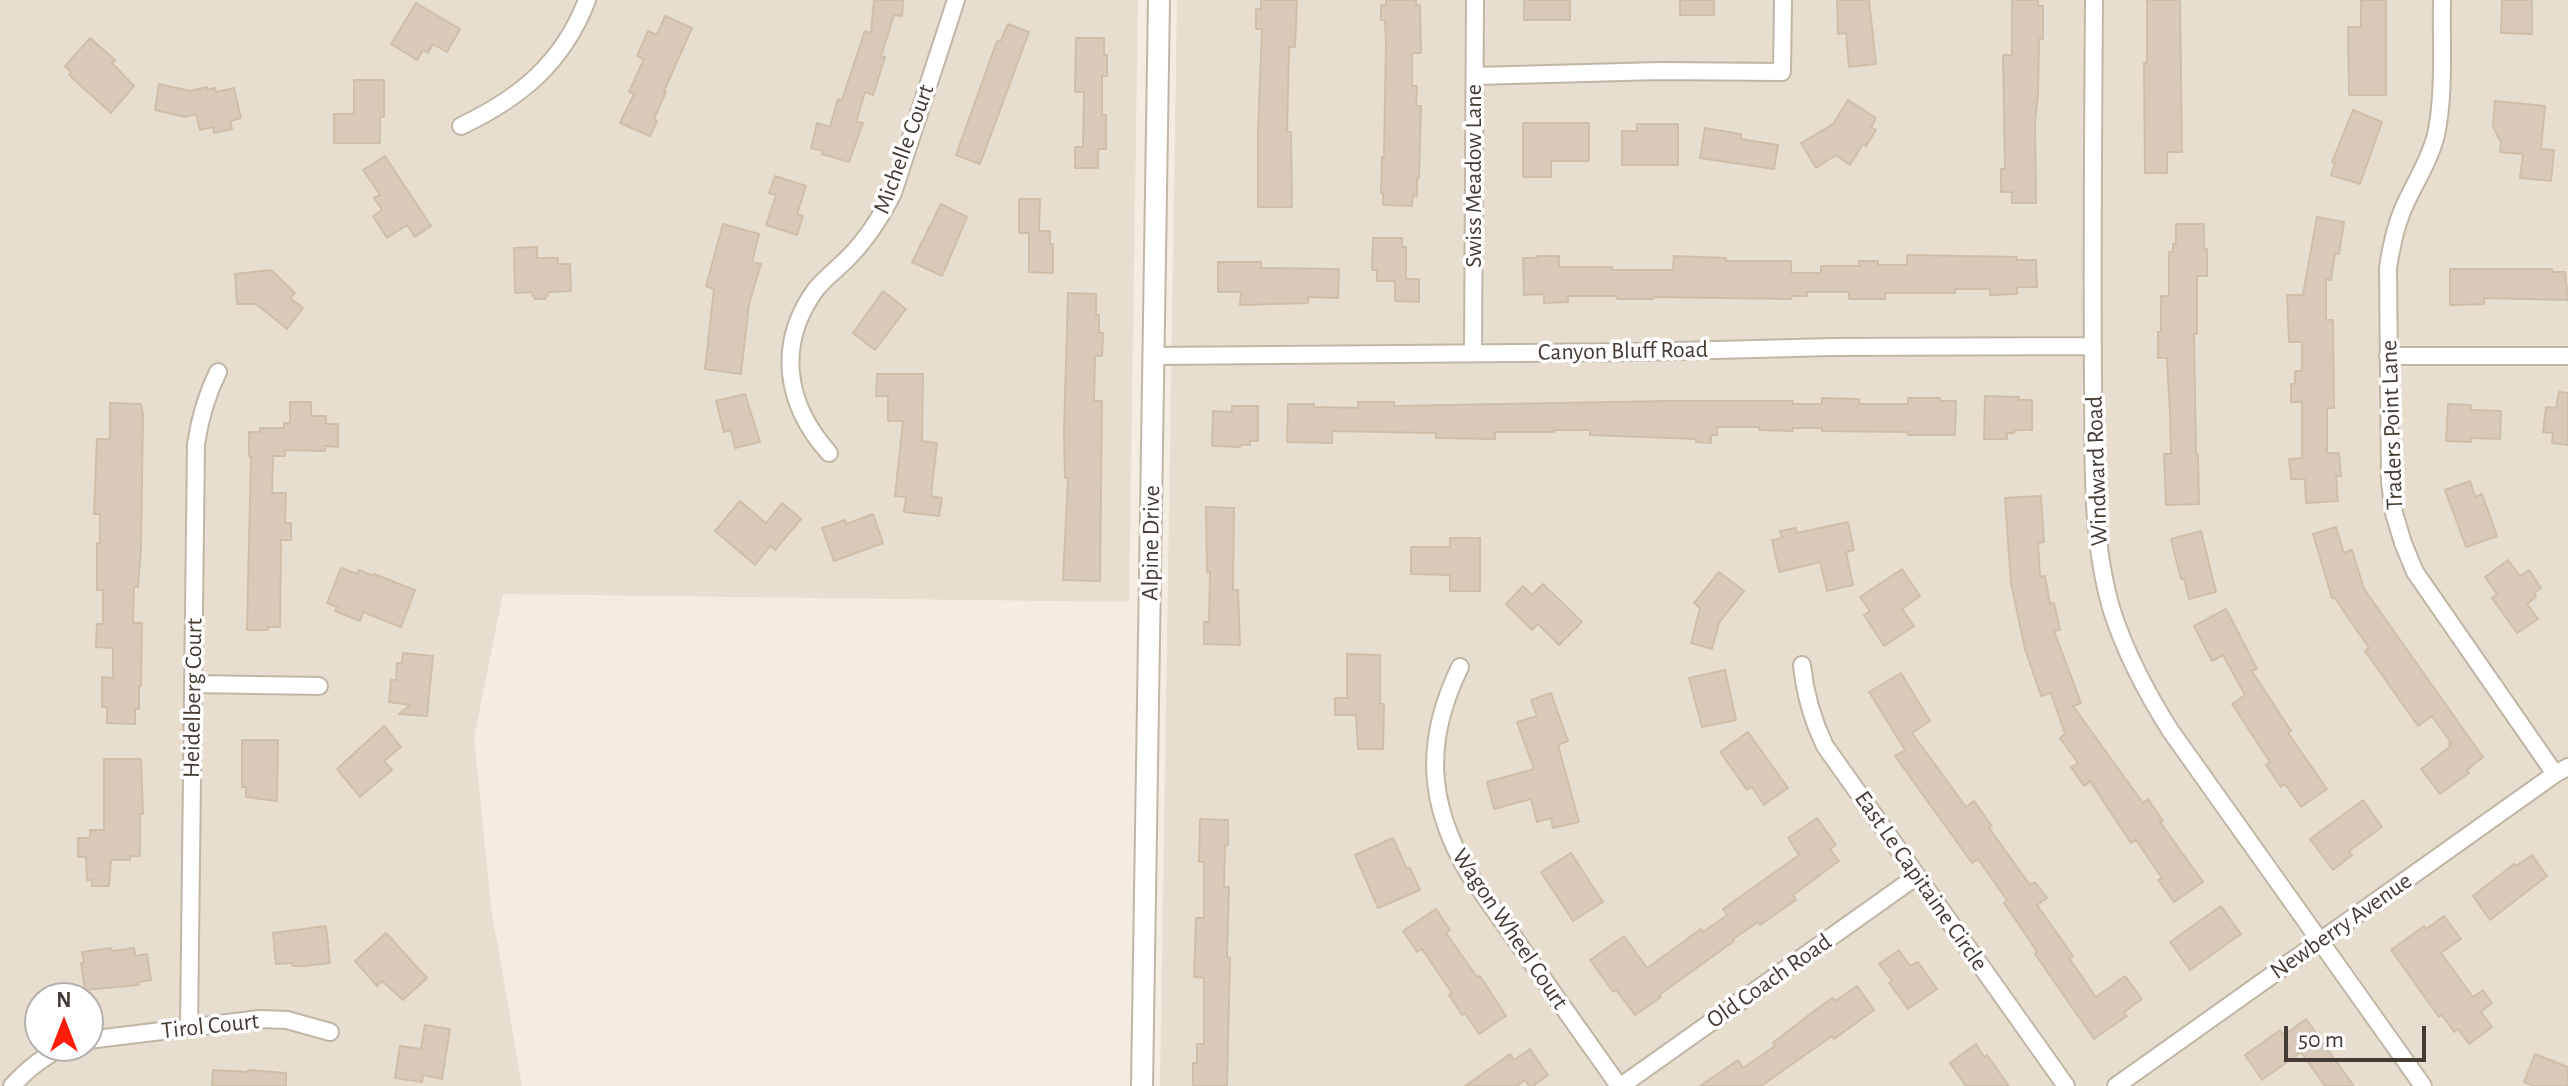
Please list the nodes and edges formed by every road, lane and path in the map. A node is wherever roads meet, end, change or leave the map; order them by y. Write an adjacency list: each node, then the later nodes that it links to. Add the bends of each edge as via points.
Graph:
1 (587, 0): 9 (street, via 566,43 545,69 512,99)
2 (956, 0): 16 (street, Michelle Court, via 893,193 865,239 819,285 796,326 790,370 794,395 808,427)
3 (1159, 0): 12 (street, Alpine Drive)
4 (1475, 0): 8 (street, Swiss Meadow Lane)
5 (1783, 0): 8 (street, via 1782,72)
6 (2094, 0): 10 (street, Windward Road)
7 (2442, 0): 13 (street, Traders Point Lane, via 2440,108 2425,167 2393,239)
8 (1475, 76): 11 (street, Swiss Meadow Lane)
9 (461, 126)
10 (2093, 346): 11 (street, Canyon Bluff Road); 23 (street, Windward Road, via 2095,514 2102,566 2127,652 2170,730)
11 (1473, 353): 12 (street, Canyon Bluff Road)
12 (1154, 356): 30 (street, Alpine Drive)
13 (2388, 356): 14 (street); 21 (street, Traders Point Lane, via 2390,482 2403,543 2423,585)
14 (2568, 356)
15 (218, 372): 19 (street, Heidelberg Court, via 200,417 196,444)
16 (829, 453)
17 (1802, 665): 22 (street, East Le Capitaine Circle, via 1804,690 1825,746)
18 (1460, 667): 31 (street, Wagon Wheel Court, via 1435,743 1443,822 1469,874)
19 (193, 684): 20 (street); 24 (street, Heidelberg Court)
20 (319, 686)
21 (2562, 770): 23 (street, Newberry Avenue)
22 (1917, 876): 31 (street, Old Coach Road); 32 (street, East Le Capitaine Circle)
23 (2319, 941): 33 (street, Newberry Avenue); 34 (street, Windward Road)
24 (189, 1027): 25 (street, Tirol Court, via 260,1019); 26 (street, Tirol Court)
25 (330, 1032)
26 (104, 1038)
27 (36, 1062): 29 (street)
28 (0, 1076): 29 (street)
29 (11, 1086)
30 (1142, 1086)
31 (1620, 1086)
32 (2066, 1086)
33 (2116, 1086)
34 (2423, 1086)

